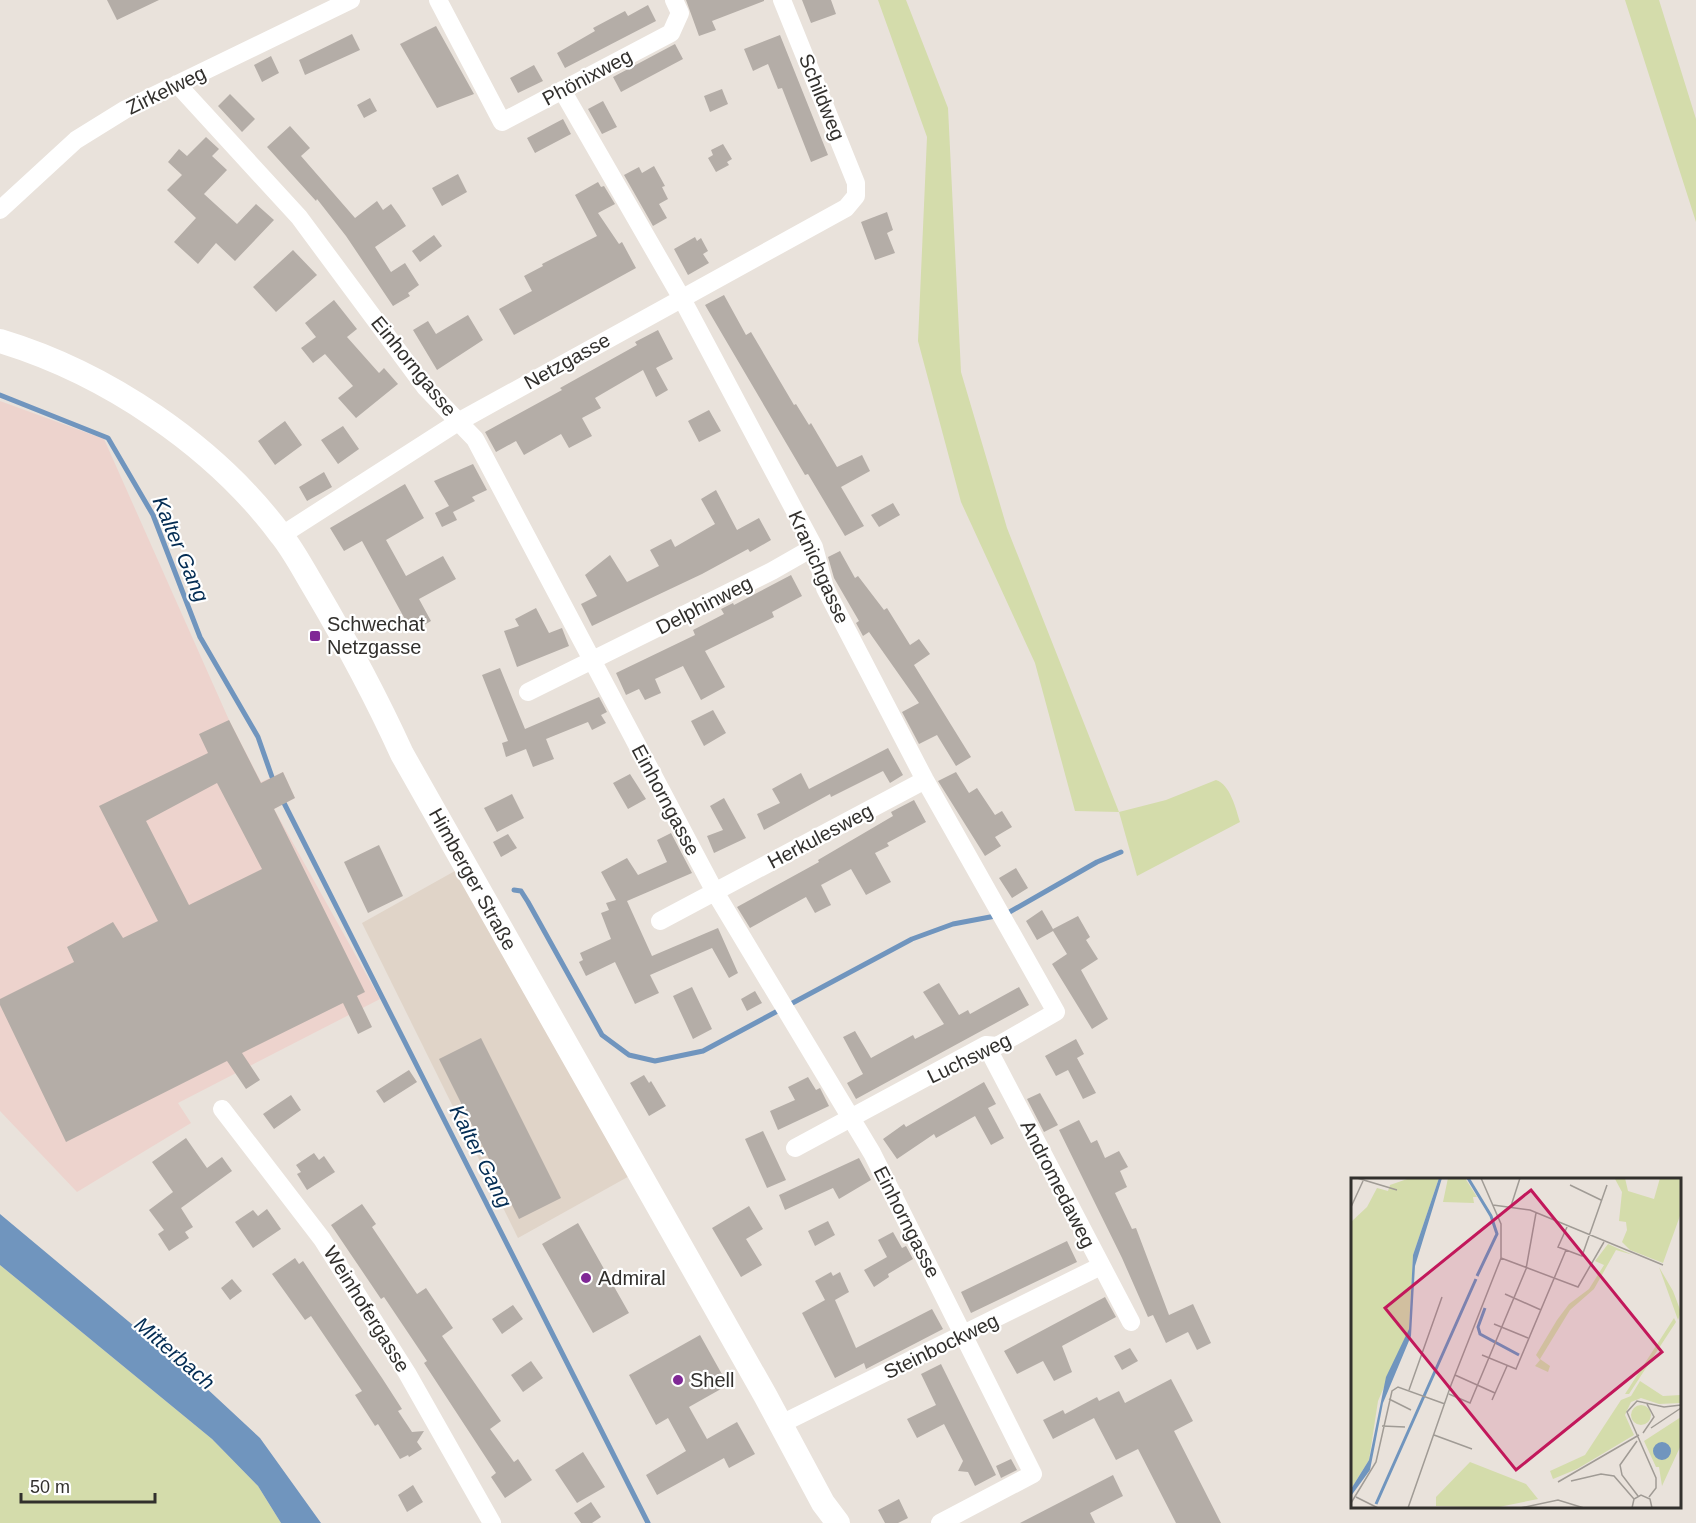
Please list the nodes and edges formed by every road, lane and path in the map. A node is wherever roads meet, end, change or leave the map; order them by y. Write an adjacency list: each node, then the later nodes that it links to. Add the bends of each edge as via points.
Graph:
1 (351, 0): 5 (street, Zirkelweg)
2 (438, 0): 6 (street, Phönixweg, via 502,122)
3 (674, 0): 6 (street, Phönixweg, via 680,13 671,33)
4 (782, 0): 7 (street, Schildweg, via 848,158 856,183)
5 (177, 84): 8 (street, Zirkelweg, via 76,140); 11 (street, Einhorngasse, via 300,217 425,387)
6 (562, 90): 9 (street, Kranichgasse)
7 (855, 196): 9 (street, Netzgasse, via 846,208)
8 (0, 209)
9 (681, 297): 11 (street, Netzgasse); 13 (street, Kranichgasse)
10 (0, 341): 12 (main road, Himberger Straße, via 63,363 132,401 212,462)
11 (458, 422): 12 (street, Netzgasse); 14 (street, Einhorngasse, via 475,439)
12 (282, 535): 27 (main road, Himberger Straße, via 372,686 402,754)
13 (814, 547): 14 (street, Delphinweg); 16 (street, Kranichgasse, via 825,588)
14 (593, 661): 15 (street, Delphinweg); 17 (street, Einhorngasse)
15 (528, 692)
16 (925, 780): 17 (street, Herkulesweg); 19 (street, Kranichgasse)
17 (715, 892): 18 (street, Herkulesweg); 22 (street, Einhorngasse)
18 (660, 921)
19 (1056, 1012): 20 (street, Luchsweg, via 997,1046)
20 (986, 1045): 22 (street, Luchsweg); 24 (street, Andromedaweg)
21 (222, 1109): 28 (street, Weinhofergasse, via 322,1239 407,1373)
22 (849, 1119): 23 (street, Luchsweg); 26 (street, Einhorngasse, via 872,1153)
23 (795, 1148)
24 (1101, 1266): 25 (street, Andromedaweg); 26 (street, Steinbockweg)
25 (1131, 1322)
26 (965, 1334): 27 (street, Steinbockweg); 30 (street, Einhorngasse, via 1033,1474)
27 (781, 1424): 29 (main road, Himberger Straße, via 823,1503)
28 (492, 1523)
29 (838, 1523)
30 (940, 1523)

